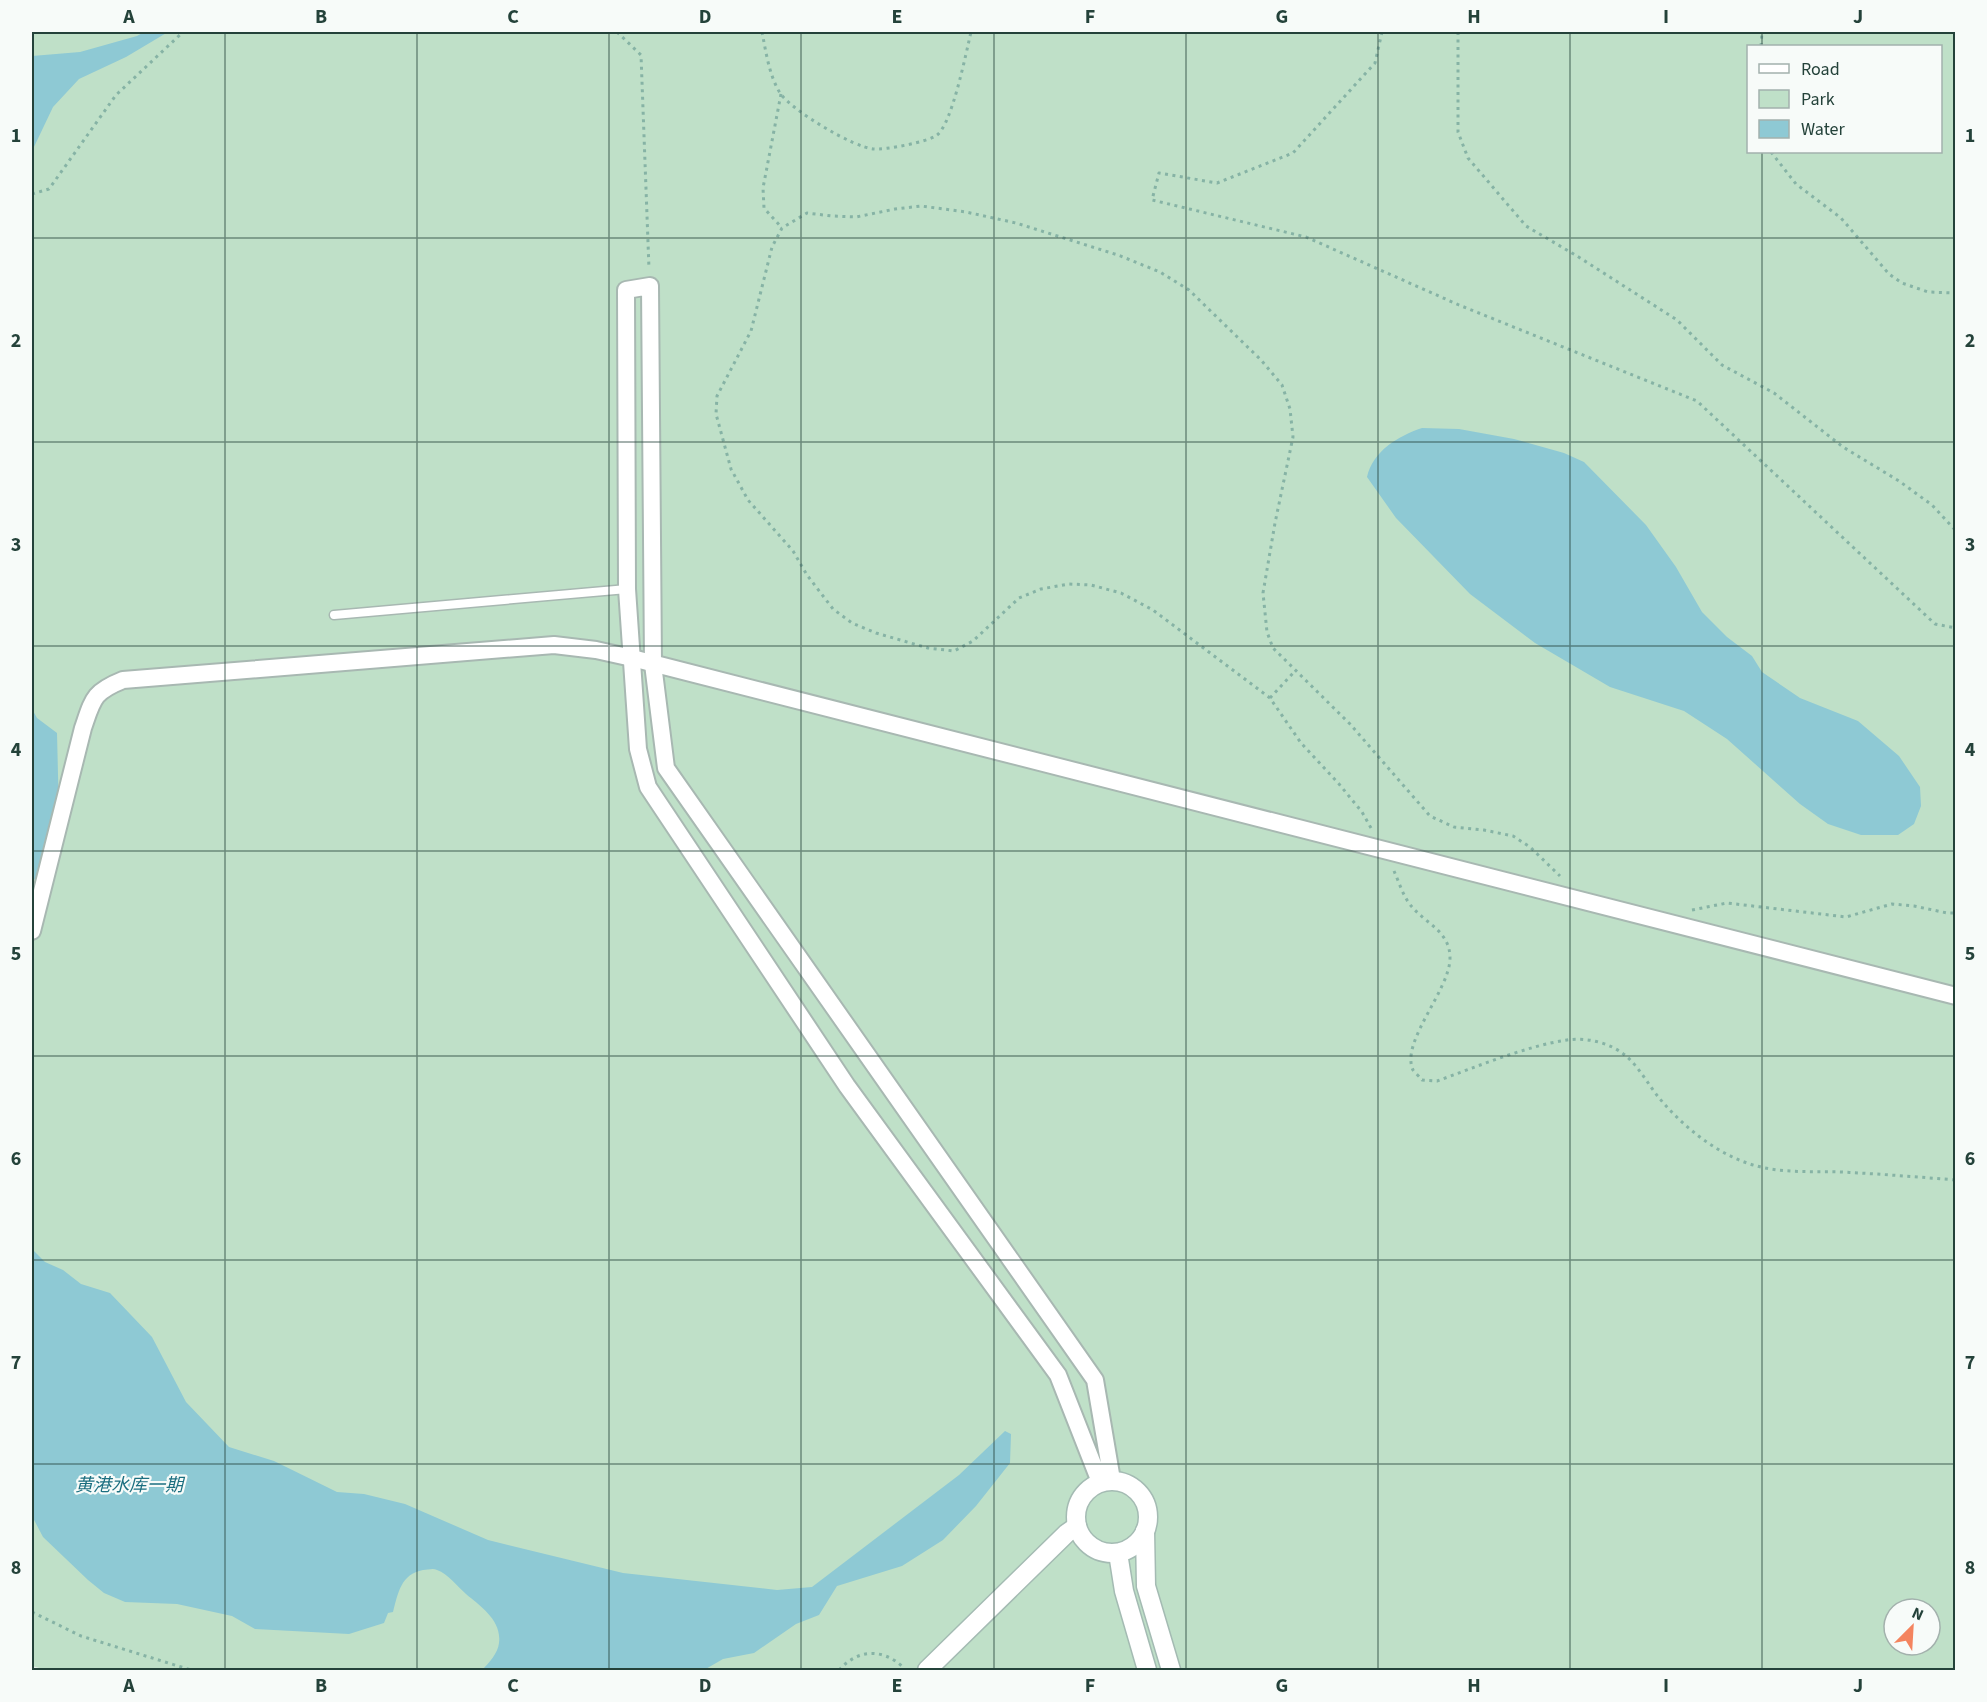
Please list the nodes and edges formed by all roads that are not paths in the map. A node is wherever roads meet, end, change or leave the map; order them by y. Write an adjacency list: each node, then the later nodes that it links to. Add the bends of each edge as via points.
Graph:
1 (627, 589): 2 (lane); 3 (street); 4 (street, via 626,290 650,286)
2 (334, 615)
3 (632, 658): 4 (street); 5 (street, via 554,645 123,680 106,687 93,700 83,728); 7 (street, via 638,749 648,787 847,1086 1058,1375)
4 (653, 664): 6 (street); 7 (street, via 666,768 1095,1380)
5 (32, 932)
6 (1956, 996)
7 (1106, 1481): 8 (street, via 1090,1487 1083,1495 1077,1505); 9 (street, via 1124,1482 1143,1497 1148,1520)
8 (1077, 1526): 10 (street, via 1081,1536 1097,1550); 11 (street)
9 (1145, 1531): 10 (street, via 1130,1549); 13 (street, via 1146,1586)
10 (1118, 1552): 12 (street, via 1124,1591)
11 (927, 1671)
12 (1147, 1671)
13 (1171, 1671)

